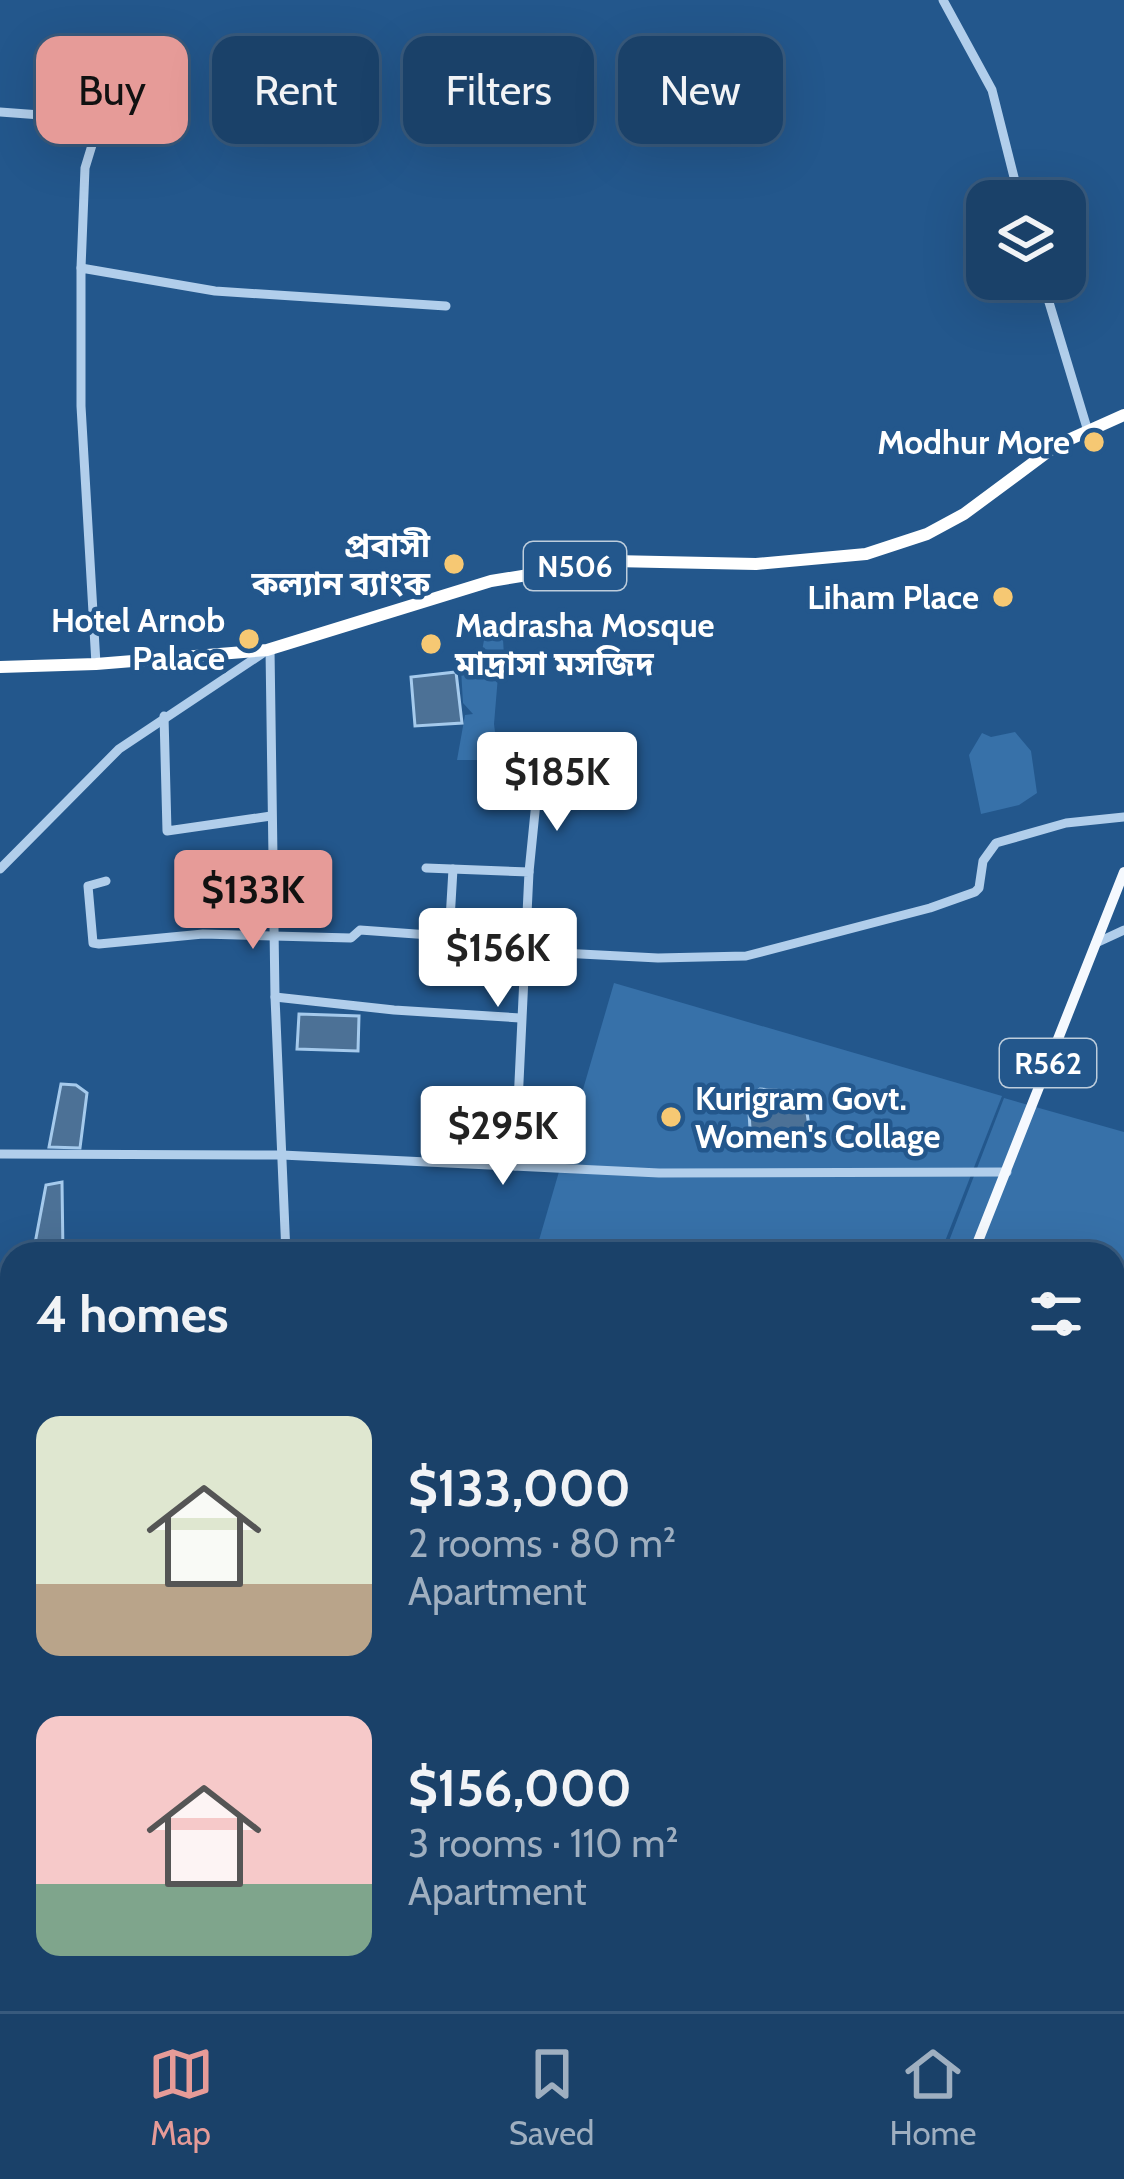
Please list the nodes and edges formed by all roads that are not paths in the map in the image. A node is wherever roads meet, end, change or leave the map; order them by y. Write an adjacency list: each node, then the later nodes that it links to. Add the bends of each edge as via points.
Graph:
1 (943, 0): 3 (street, via 992,90)
2 (0, 112): 4 (street, via 104,119 85,168)
3 (1015, 180)
4 (81, 268): 6 (street, via 214,291); 10 (street)
5 (1048, 300): 8 (street)
6 (446, 306)
7 (1124, 415): 8 (highway, N506)
8 (1087, 428): 9 (highway, N506, via 964,514 866,554 756,564 613,561 526,572)
9 (269, 650): 10 (highway, N506); 12 (street); 14 (street)
10 (97, 664): 11 (highway, N506)
11 (0, 667)
12 (164, 716): 14 (street, via 167,831); 17 (street, via 94,770)
13 (537, 792): 19 (street)
14 (271, 816): 24 (street)
15 (1124, 817): 26 (street, via 996,843 975,892 769,952 658,958 542,952)
16 (426, 868): 18 (street)
17 (0, 869)
18 (462, 869): 19 (street); 25 (street)
19 (529, 872): 26 (street)
20 (1124, 872): 22 (main road, R562)
21 (106, 881): 24 (street, via 88,886 93,943)
22 (1108, 913): 23 (street); 27 (main road, R562)
23 (1124, 928): 27 (street)
24 (275, 937): 25 (street, via 351,938 360,930); 28 (street)
25 (449, 938): 26 (street)
26 (526, 942): 29 (street)
27 (1095, 944): 33 (main road, R562)
28 (275, 997): 29 (street); 31 (street)
29 (520, 1018): 32 (street)
30 (0, 1154): 31 (street)
31 (282, 1155): 32 (street); 34 (street)
32 (515, 1166): 33 (street)
33 (1006, 1172): 35 (main road, R562)
34 (286, 1242)
35 (978, 1242)

